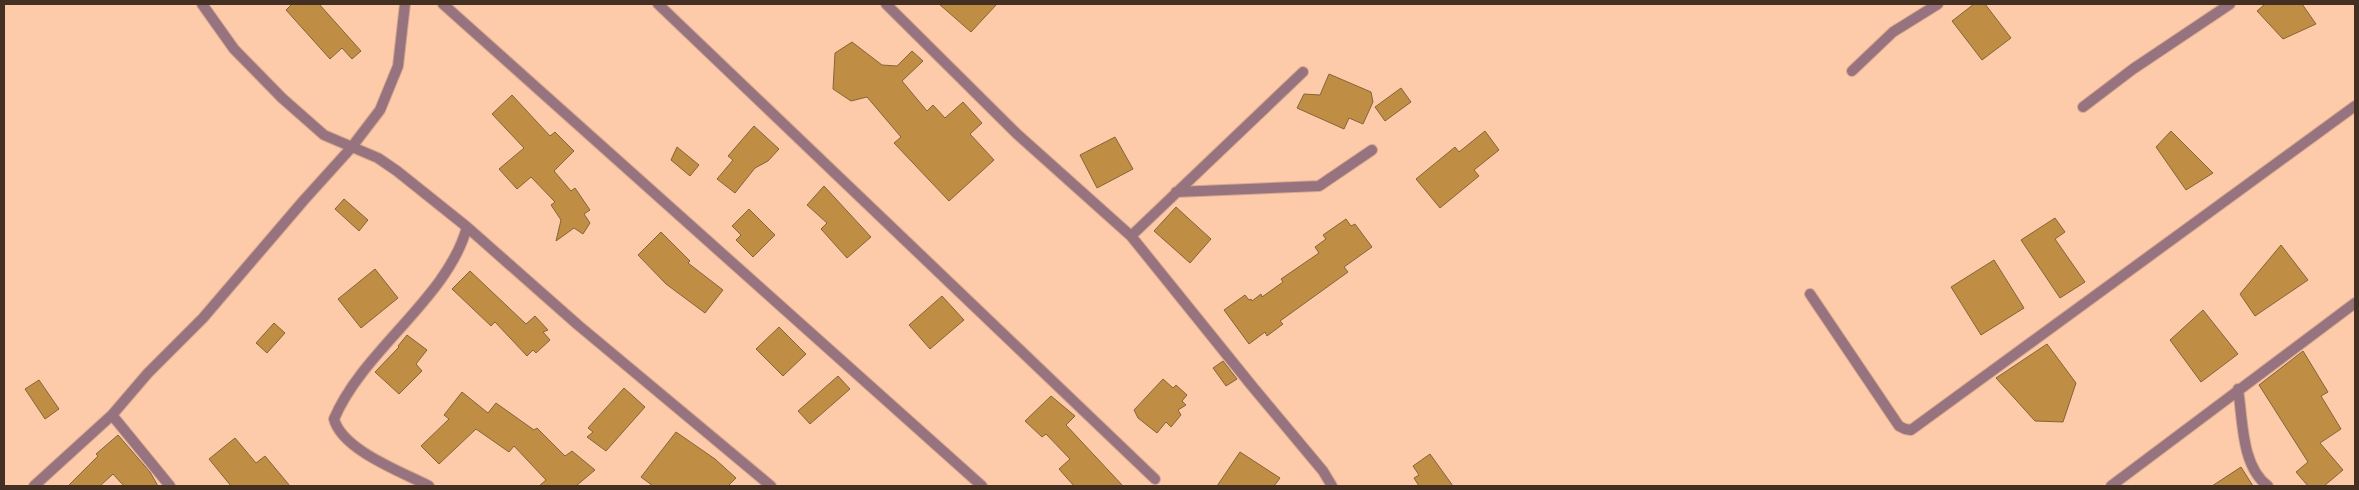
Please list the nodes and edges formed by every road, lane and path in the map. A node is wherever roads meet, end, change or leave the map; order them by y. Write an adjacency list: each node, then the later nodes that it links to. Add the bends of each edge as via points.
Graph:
1 (202, 4): 12 (street, via 234,49 282,98 324,135)
2 (405, 4): 12 (street, via 398,66 380,110)
3 (443, 4): 26 (street)
4 (658, 4): 21 (street)
5 (886, 4): 16 (street, via 1017,134)
6 (1938, 4): 8 (street, via 1893,32)
7 (2230, 4): 11 (street, via 2133,69)
8 (1852, 71)
9 (1303, 72): 14 (street)
10 (2355, 106): 17 (street, via 1912,430 1899,426)
11 (2083, 108)
12 (351, 148): 15 (street, via 378,158); 20 (street, via 203,318)
13 (1372, 150): 14 (street, via 1319,186)
14 (1176, 192): 16 (street)
15 (467, 228): 24 (street, via 462,248 437,284 351,388 334,419 342,437 355,447); 25 (street)
16 (1131, 236): 27 (street, via 1323,470)
17 (1810, 294)
18 (2355, 303): 19 (street)
19 (2238, 389): 28 (street); 29 (street, via 2251,466)
20 (112, 415): 22 (street); 23 (street)
21 (1155, 479)
22 (34, 486)
23 (170, 486)
24 (429, 486)
25 (771, 486)
26 (982, 486)
27 (1332, 486)
28 (2111, 486)
29 (2268, 486)

